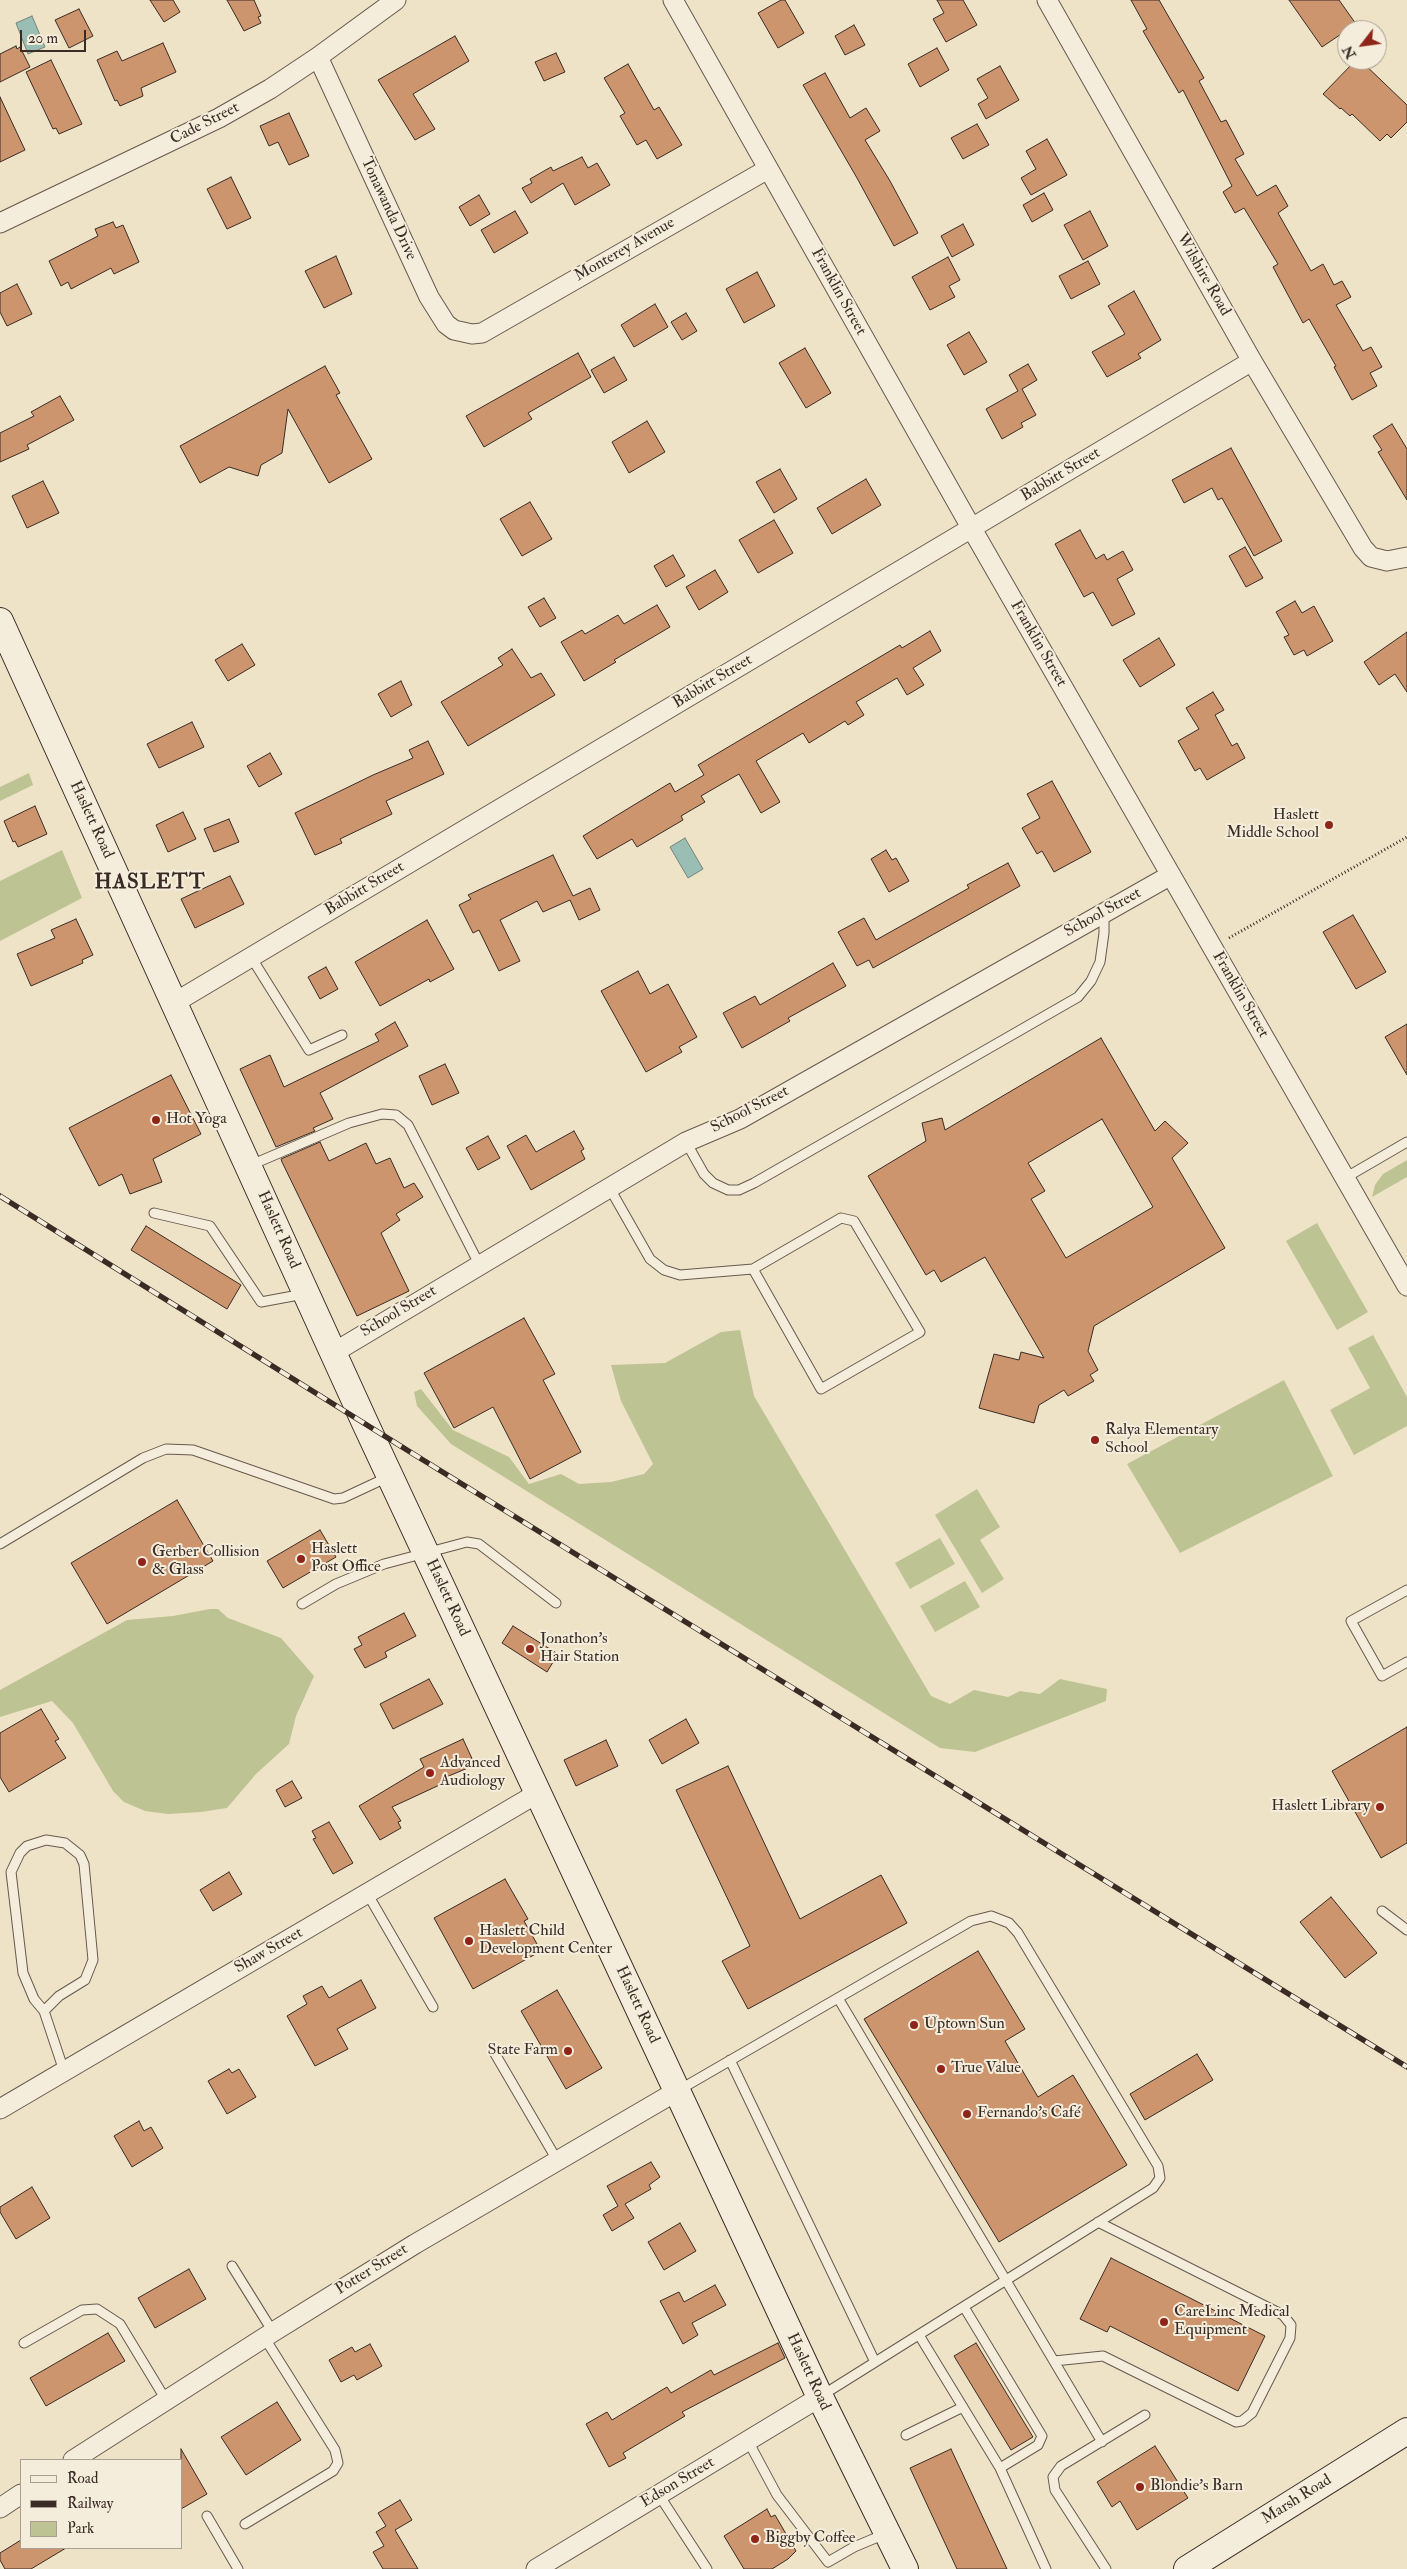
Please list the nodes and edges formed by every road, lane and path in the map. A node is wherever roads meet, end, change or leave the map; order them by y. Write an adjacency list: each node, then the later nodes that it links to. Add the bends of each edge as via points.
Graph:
1 (396, 0): 4 (street, Cade Street)
2 (673, 0): 5 (street, Franklin Street)
3 (1047, 0): 8 (street, Wilshire Road)
4 (318, 57): 6 (street, Cade Street, via 219,118); 7 (street, Tonawanda Drive, via 438,313 454,330)
5 (768, 169): 7 (street, Monterey Avenue); 9 (street, Franklin Street)
6 (0, 223)
7 (482, 333)
8 (1252, 361): 9 (street, Babbitt Street); 10 (street, Wilshire Road, via 1362,548 1371,558 1387,561)
9 (972, 529): 13 (street, Franklin Street); 16 (street, Babbitt Street)
10 (1407, 557)
11 (0, 621): 17 (street, Haslett Road)
12 (1407, 837): 15 (path)
13 (1171, 874): 14 (street, School Street); 15 (street, Franklin Street)
14 (1104, 912): 19 (street, School Street, via 740,1119); 19 (lane, via 1100,962 1078,997 754,1183 739,1190 728,1190 713,1183 704,1174)
15 (1212, 948): 22 (street, Franklin Street)
16 (251, 957): 17 (street, Babbitt Street); 18 (lane, via 309,1050)
17 (174, 1003): 21 (street, Haslett Road)
18 (342, 1035)
19 (686, 1142): 23 (street, School Street)
20 (1407, 1142): 22 (lane)
21 (249, 1166): 25 (lane, via 348,1123 382,1114 396,1115 408,1125); 28 (street, Haslett Road)
22 (1345, 1178): 27 (street, Franklin Street)
23 (609, 1187): 25 (street, School Street); 26 (lane, via 650,1259 664,1270 689,1275)
24 (154, 1213): 28 (lane, via 210,1226 261,1302)
25 (479, 1264): 29 (street, School Street)
26 (753, 1269): 26 (lane, via 821,1389 920,1332 859,1227 847,1218 841,1218)
27 (1407, 1286)
28 (306, 1294): 29 (street, Haslett Road)
29 (333, 1353): 30 (street, Haslett Road)
30 (390, 1476): 31 (lane, via 334,1499 193,1450 166,1449 143,1458); 32 (street, Haslett Road)
31 (0, 1544)
32 (426, 1553): 34 (lane, via 464,1542 479,1544); 35 (lane, via 384,1564 336,1584); 37 (street, Haslett Road)
33 (1407, 1590): 36 (lane, via 1352,1621 1382,1676)
34 (556, 1603)
35 (302, 1604)
36 (1407, 1662)
37 (538, 1793): 38 (street, Shaw Street); 47 (street, Haslett Road)
38 (367, 1893): 42 (lane); 46 (street, Shaw Street)
39 (1382, 1911): 40 (lane)
40 (1407, 1930)
41 (838, 1998): 45 (lane); 50 (lane, via 971,1921 990,1916 1009,1923 1161,2172 1153,2188); 52 (lane)
42 (433, 2007)
43 (44, 2011): 43 (lane, via 34,1999 22,1973 11,1872 20,1853 28,1846 46,1840 65,1843 73,1848 84,1864 93,1960 85,1980 59,1996); 46 (lane)
44 (494, 2052): 49 (lane)
45 (730, 2060): 47 (lane); 58 (lane)
46 (64, 2071): 48 (street, Shaw Street)
47 (677, 2091): 49 (street, Potter Street); 59 (street, Haslett Road)
48 (0, 2109)
49 (557, 2160): 54 (street, Potter Street)
50 (1098, 2222): 52 (lane); 57 (lane, via 1282,2315 1291,2325 1290,2338 1252,2413 1242,2422 1236,2422 1103,2356)
51 (232, 2266): 54 (lane)
52 (1006, 2281): 53 (lane); 57 (lane)
53 (964, 2307): 55 (lane); 68 (lane, via 1042,2436 1038,2445)
54 (268, 2334): 60 (street, Potter Street); 73 (lane, via 335,2450 338,2463 333,2471)
55 (919, 2335): 58 (lane); 61 (lane)
56 (24, 2344): 60 (lane, via 82,2310 97,2309 120,2324)
57 (1054, 2361): 66 (lane)
58 (875, 2362): 59 (lane)
59 (820, 2397): 65 (street, Edson Street); 74 (street, Haslett Road)
60 (166, 2400): 67 (street, Potter Street)
61 (964, 2407): 64 (lane); 68 (lane)
62 (1146, 2415): 66 (lane)
63 (1407, 2431): 82 (street, Marsh Road)
64 (906, 2434)
65 (748, 2441): 70 (street, Edson Street); 75 (lane, via 776,2495)
66 (1102, 2442): 81 (lane, via 1061,2466 1053,2483)
67 (75, 2459)
68 (1000, 2468): 80 (lane)
69 (20, 2495): 71 (street)
70 (659, 2495): 77 (street, Edson Street); 78 (lane)
71 (0, 2508)
72 (208, 2516): 76 (lane)
73 (245, 2524)
74 (888, 2533): 75 (lane, via 854,2547); 79 (street, Haslett Road)
75 (825, 2565)
76 (238, 2569)
77 (536, 2569)
78 (707, 2569)
79 (905, 2569)
80 (1046, 2569)
81 (1106, 2569)
82 (1187, 2569)

